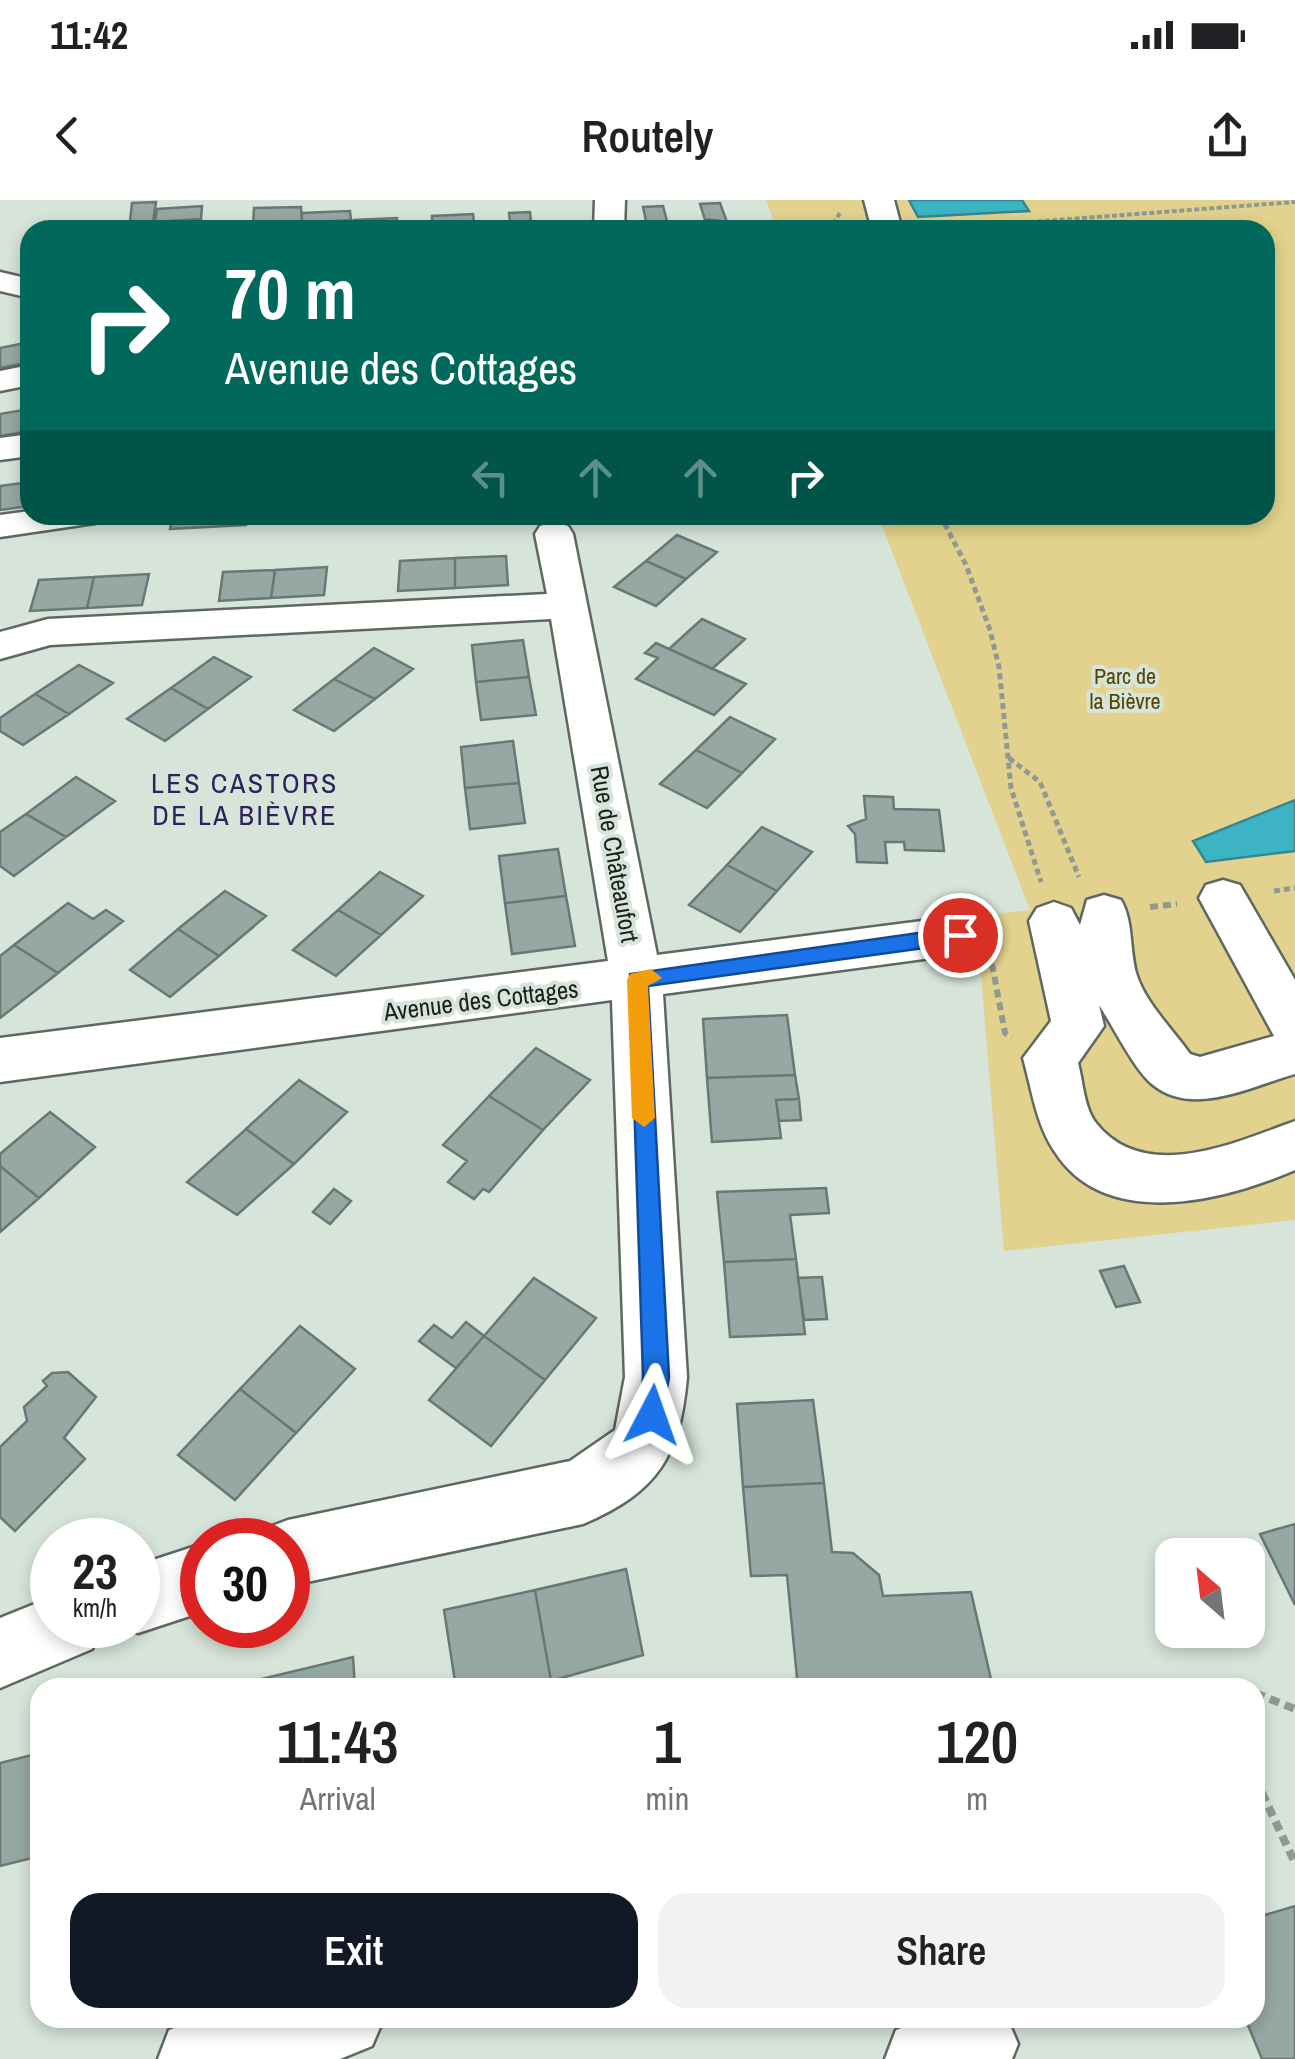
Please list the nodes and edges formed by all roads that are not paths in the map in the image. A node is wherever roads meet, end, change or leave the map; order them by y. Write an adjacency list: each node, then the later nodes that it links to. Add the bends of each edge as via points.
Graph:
1 (554, 534): 2 (street, Rue de Châteaufort)
2 (569, 604): 3 (street, via 48,632); 6 (street, Rue de Châteaufort)
3 (0, 646)
4 (1222, 898): 7 (street)
5 (956, 935): 6 (street, Avenue des Cottages)
6 (637, 980): 9 (street, Avenue des Cottages); 11 (street, Rue de Châteaufort, via 656,1377 639,1451 583,1491)
7 (1295, 1028)
8 (1295, 1052): 10 (street, via 1198,1080 1171,1069 1115,988 1079,904 1078,1026 1050,1058 1074,1137 1103,1165 1161,1180 1219,1174)
9 (0, 1060)
10 (1295, 1145)
11 (310, 1548)
12 (30, 1641): 13 (street)
13 (0, 1653)
14 (308, 2028): 15 (street)
15 (198, 2059)

